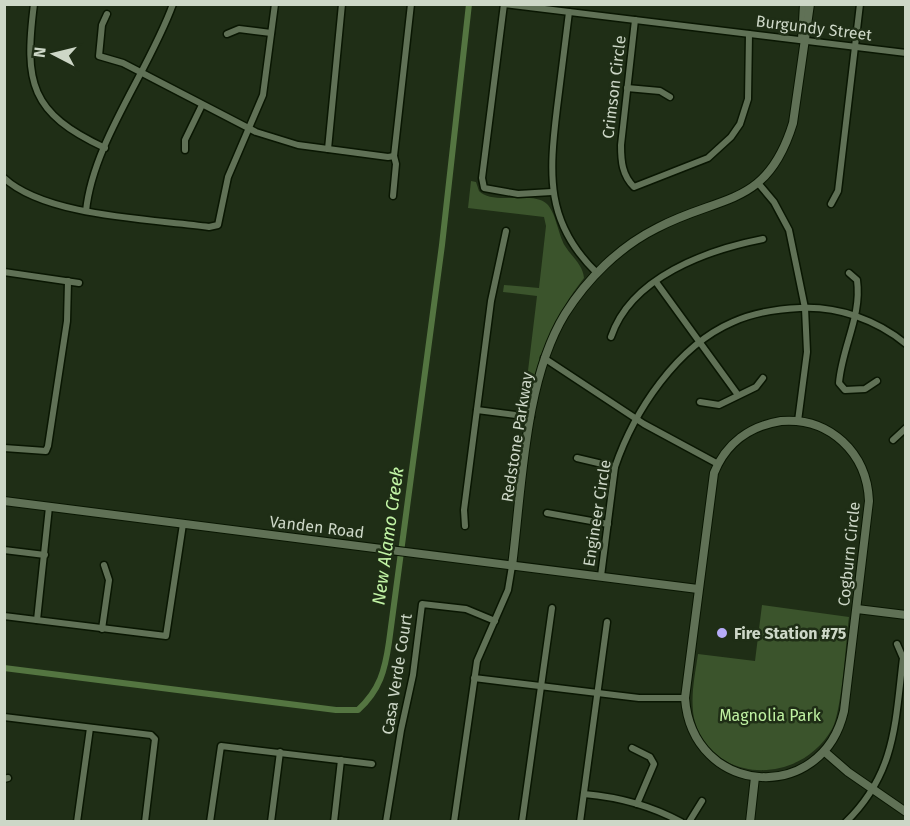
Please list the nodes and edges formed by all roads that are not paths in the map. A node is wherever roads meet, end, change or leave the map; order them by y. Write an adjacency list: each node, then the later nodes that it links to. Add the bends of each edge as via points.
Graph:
1 (34, 4): 24 (street, via 29,59 42,102 60,123)
2 (173, 4): 19 (street)
3 (275, 4): 13 (street)
4 (342, 4): 25 (street)
5 (411, 4): 27 (street)
6 (504, 4): 10 (street, Burgundy Street); 30 (street, via 482,178 484,188 518,194)
7 (804, 4): 16 (street, Redstone Parkway)
8 (810, 4): 16 (street, Redstone Parkway)
9 (860, 4): 17 (street)
10 (569, 12): 12 (street, Burgundy Street); 30 (street, via 552,153)
11 (107, 14): 19 (street, via 99,56)
12 (636, 20): 15 (street, Burgundy Street); 20 (street, Crimson Circle)
13 (272, 33): 14 (street, via 239,29); 23 (street, via 263,95)
14 (226, 34)
15 (749, 34): 16 (street, Burgundy Street); 20 (street, Crimson Circle, via 748,99 732,137 708,158 634,187 621,162)
16 (802, 40): 17 (street, Burgundy Street); 29 (street, Redstone Parkway, via 787,142)
17 (855, 47): 18 (street, Burgundy Street); 32 (street, via 838,191)
18 (906, 53)
19 (142, 74): 22 (street); 24 (street)
20 (627, 88): 21 (street)
21 (670, 97)
22 (202, 105): 23 (street); 26 (street, via 185,140)
23 (250, 129): 25 (street, via 298,145); 33 (street, via 228,177 218,225)
24 (105, 148): 33 (street, via 91,183)
25 (328, 149): 27 (street)
26 (185, 150)
27 (394, 156): 31 (street)
28 (4, 178): 33 (street, via 39,199)
29 (758, 183): 37 (street, Redstone Parkway, via 728,202 656,228); 42 (street, via 789,230)
30 (552, 192): 37 (street, via 569,238)
31 (393, 196)
32 (831, 204)
33 (86, 211)
34 (506, 231): 52 (street, via 490,302)
35 (764, 239): 41 (street, via 699,258)
36 (4, 272): 39 (street)
37 (597, 273): 47 (street, Redstone Parkway, via 567,312)
38 (849, 273): 43 (street, via 857,280)
39 (68, 281): 40 (street); 58 (street, via 67,321 48,446 46,451 38,452)
40 (79, 282)
41 (656, 282): 44 (street, via 617,321); 45 (street)
42 (805, 308): 43 (street, Engineer Circle); 45 (street, Engineer Circle, via 756,314 732,322); 55 (street, via 807,352)
43 (856, 316): 46 (street, Engineer Circle); 49 (street, via 839,383 845,390 865,388)
44 (611, 337)
45 (701, 342): 50 (street); 54 (street, Engineer Circle, via 668,375)
46 (906, 344)
47 (544, 358): 53 (street, Redstone Parkway); 54 (street)
48 (763, 378): 50 (street, via 756,387)
49 (877, 381)
50 (738, 395): 51 (street, via 719,405)
51 (700, 402)
52 (477, 410): 53 (street); 67 (street)
53 (531, 417): 71 (street, Redstone Parkway)
54 (637, 420): 60 (street); 61 (street, Engineer Circle)
55 (798, 421): 60 (street, Cogburn Circle, via 775,422 751,430 731,445); 75 (street, Cogburn Circle, via 821,427 842,440 865,476 869,501)
56 (906, 428): 57 (street)
57 (893, 440)
58 (4, 448)
59 (577, 458): 61 (street)
60 (718, 464): 73 (street, Cogburn Circle, via 710,492)
61 (615, 467): 66 (street, Engineer Circle)
62 (4, 501): 63 (street, Vanden Road)
63 (49, 507): 65 (street, Vanden Road); 69 (street)
64 (547, 513): 66 (street)
65 (183, 524): 71 (street, Vanden Road); 81 (street, via 166,636)
66 (608, 524): 72 (street, Engineer Circle)
67 (465, 526)
68 (4, 550): 69 (street)
69 (45, 555): 78 (street)
70 (104, 565): 81 (street, via 109,580)
71 (512, 566): 72 (street, Vanden Road); 79 (street, via 508,590)
72 (601, 576): 73 (street, Vanden Road)
73 (698, 589): 86 (street, Cogburn Circle)
74 (552, 608): 84 (street)
75 (856, 609): 76 (street); 91 (street, Cogburn Circle, via 844,711 840,727)
76 (906, 615)
77 (4, 616): 78 (street)
78 (37, 620): 81 (street)
79 (495, 621): 83 (street, via 477,661); 105 (street, Casa Verde Court, via 466,609 422,604)
80 (607, 622): 85 (street)
81 (102, 629)
82 (897, 644): 95 (street, via 903,657 894,733 888,759)
83 (474, 678): 84 (street); 106 (street)
84 (540, 686): 85 (street); 107 (street)
85 (596, 693): 86 (street); 96 (street)
86 (685, 698): 94 (street, Cogburn Circle, via 691,728 710,755 732,771)
87 (4, 717): 88 (street)
88 (90, 729): 100 (street); 101 (street, via 155,738)
89 (632, 748): 98 (street, via 650,757 654,764)
90 (280, 752): 92 (street); 102 (street, via 221,746); 103 (street)
91 (825, 752): 94 (street, Cogburn Circle, via 792,773); 95 (street)
92 (341, 760): 93 (street); 104 (street)
93 (372, 765)
94 (755, 777): 111 (street)
95 (874, 789): 99 (street); 112 (street)
96 (584, 794): 98 (street); 108 (street)
97 (702, 801): 110 (street)
98 (638, 804): 109 (street)
99 (906, 812)
100 (76, 822)
101 (145, 822)
102 (210, 822)
103 (271, 822)
104 (334, 822)
105 (386, 822)
106 (454, 822)
107 (522, 822)
108 (580, 822)
109 (681, 822)
110 (689, 822)
111 (750, 822)
112 (846, 822)

